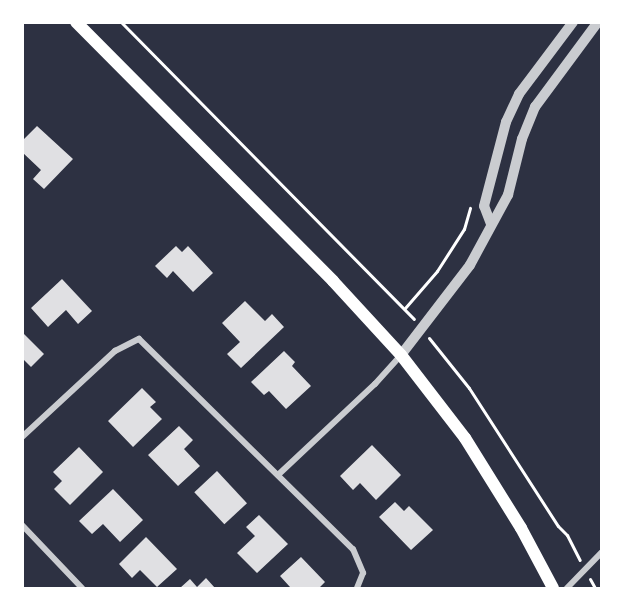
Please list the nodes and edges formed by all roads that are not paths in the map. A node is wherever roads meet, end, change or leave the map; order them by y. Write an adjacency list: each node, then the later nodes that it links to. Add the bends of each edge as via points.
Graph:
1 (76, 22): 5 (main road, via 333,281)
2 (573, 22): 4 (street, via 519,94 506,122 484,206)
3 (598, 22): 4 (street, via 535,107 522,139 508,195)
4 (491, 224): 5 (street, via 470,265)
5 (401, 355): 7 (street); 12 (main road, via 465,438)
6 (22, 437): 7 (street, via 115,351 139,339)
7 (279, 474): 11 (street, via 352,549 363,573)
8 (22, 525): 10 (street)
9 (602, 552): 13 (street)
10 (82, 588)
11 (357, 588)
12 (553, 588)
13 (567, 588)

